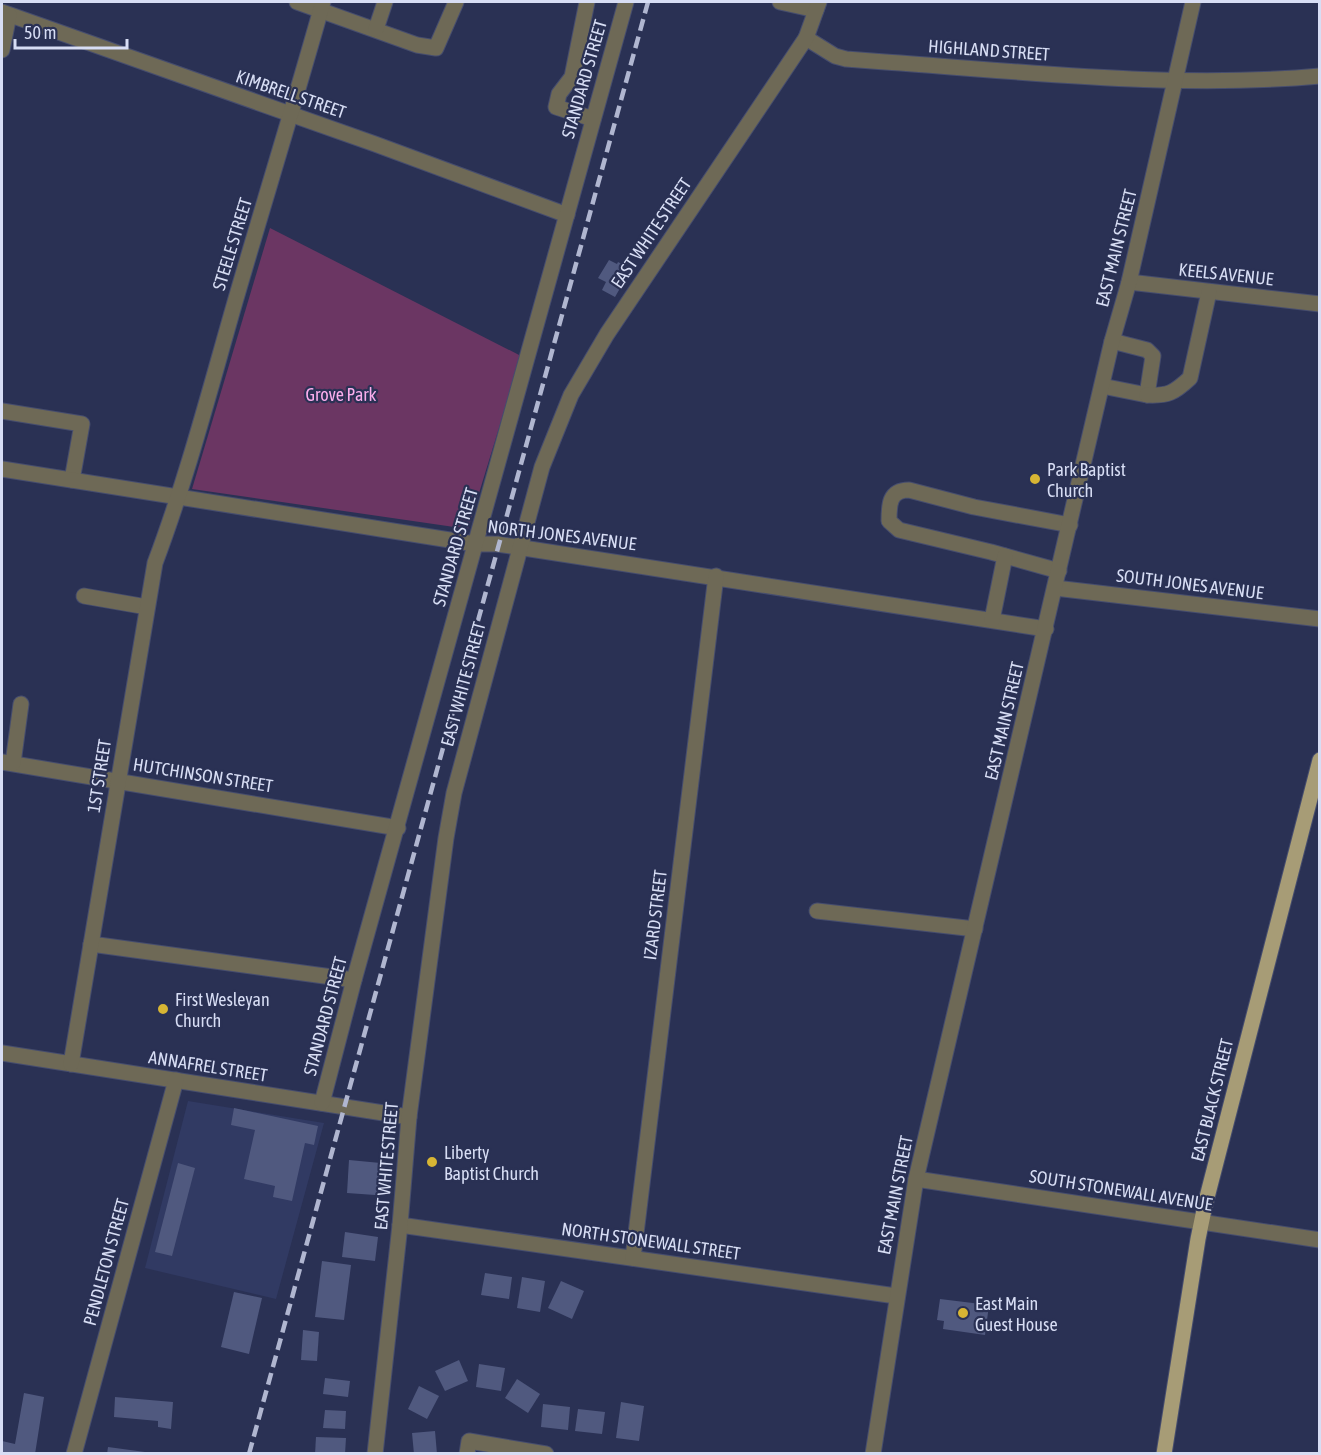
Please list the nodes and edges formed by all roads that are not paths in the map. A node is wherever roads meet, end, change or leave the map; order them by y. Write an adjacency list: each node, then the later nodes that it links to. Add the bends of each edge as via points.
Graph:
1 (297, 2): 8 (street)
2 (385, 2): 11 (street)
3 (456, 2): 11 (street, via 436,48)
4 (588, 2): 17 (street, via 572,77 559,94 556,106)
5 (626, 2): 17 (street, STANDARD STREET)
6 (780, 2): 9 (street)
7 (1193, 2): 15 (street, EAST MAIN STREET)
8 (322, 6): 11 (street); 16 (street, STEELE STREET)
9 (817, 6): 12 (street, EAST WHITE STREET)
10 (5, 13): 13 (street); 16 (street, KIMBRELL STREET)
11 (376, 29)
12 (806, 39): 15 (street, HIGHLAND STREET, via 846,59); 31 (street, EAST WHITE STREET, via 607,334 571,395 542,466)
13 (2, 50)
14 (1320, 76): 15 (street, HIGHLAND STREET)
15 (1175, 82): 19 (street, EAST MAIN STREET)
16 (292, 114): 18 (street, KIMBRELL STREET); 28 (street, STEELE STREET)
17 (593, 119): 18 (street, STANDARD STREET)
18 (567, 215): 30 (street, STANDARD STREET)
19 (1129, 282): 20 (street, KEELS AVENUE); 22 (street, EAST MAIN STREET)
20 (1209, 292): 21 (street, KEELS AVENUE); 24 (street, via 1190,378 1164,396)
21 (1320, 304)
22 (1112, 341): 23 (street, EAST MAIN STREET); 24 (street, via 1146,350 1153,356)
23 (1102, 386): 24 (street); 29 (street, EAST MAIN STREET)
24 (1147, 395)
25 (2, 411): 27 (street, via 82,424)
26 (2, 469): 27 (street, NORTH JONES AVENUE)
27 (72, 480): 28 (street, NORTH JONES AVENUE)
28 (176, 497): 30 (street, NORTH JONES AVENUE); 37 (street, 1ST STREET, via 155,563)
29 (1070, 525): 32 (street, via 909,490 893,495 889,503 888,521 899,530); 33 (street, EAST MAIN STREET)
30 (476, 544): 31 (street, NORTH JONES AVENUE); 45 (street, STANDARD STREET)
31 (520, 548): 34 (street, NORTH JONES AVENUE); 54 (street, EAST WHITE STREET, via 454,793)
32 (1005, 556): 33 (street); 39 (street)
33 (1059, 571): 35 (street, EAST MAIN STREET)
34 (716, 576): 39 (street, NORTH JONES AVENUE); 59 (street, IZARD STREET)
35 (1055, 588): 38 (street, SOUTH JONES AVENUE); 40 (street, EAST MAIN STREET)
36 (84, 596): 37 (street)
37 (147, 607): 44 (street, 1ST STREET)
38 (1320, 619)
39 (992, 620): 40 (street, NORTH JONES AVENUE)
40 (1046, 629): 47 (street, EAST MAIN STREET)
41 (21, 704): 43 (street)
42 (1320, 760): 56 (main road, EAST BLACK STREET)
43 (7, 763): 44 (street, HUTCHINSON STREET)
44 (118, 781): 45 (street, HUTCHINSON STREET); 48 (street, 1ST STREET)
45 (398, 828): 49 (street, STANDARD STREET)
46 (818, 911): 47 (street)
47 (975, 929): 55 (street, EAST MAIN STREET)
48 (92, 944): 49 (street); 51 (street, 1ST STREET)
49 (354, 980): 53 (street, STANDARD STREET)
50 (2, 1053): 51 (street, ANNAFREL STREET)
51 (71, 1064): 52 (street, ANNAFREL STREET)
52 (176, 1080): 53 (street, ANNAFREL STREET); 61 (street, PENDLETON STREET)
53 (322, 1103): 54 (street, ANNAFREL STREET)
54 (409, 1117): 57 (street, EAST WHITE STREET)
55 (916, 1179): 56 (street, SOUTH STONEWALL AVENUE); 60 (street, EAST MAIN STREET)
56 (1202, 1222): 58 (street, SOUTH STONEWALL AVENUE); 66 (main road, EAST BLACK STREET)
57 (400, 1225): 59 (street, NORTH STONEWALL STREET); 62 (street, EAST WHITE STREET)
58 (1320, 1240)
59 (633, 1258): 60 (street, NORTH STONEWALL STREET)
60 (896, 1296): 65 (street, EAST MAIN STREET)
61 (74, 1454)
62 (375, 1454)
63 (468, 1454): 64 (street, via 469,1441)
64 (546, 1454)
65 (873, 1454)
66 (1164, 1454)

